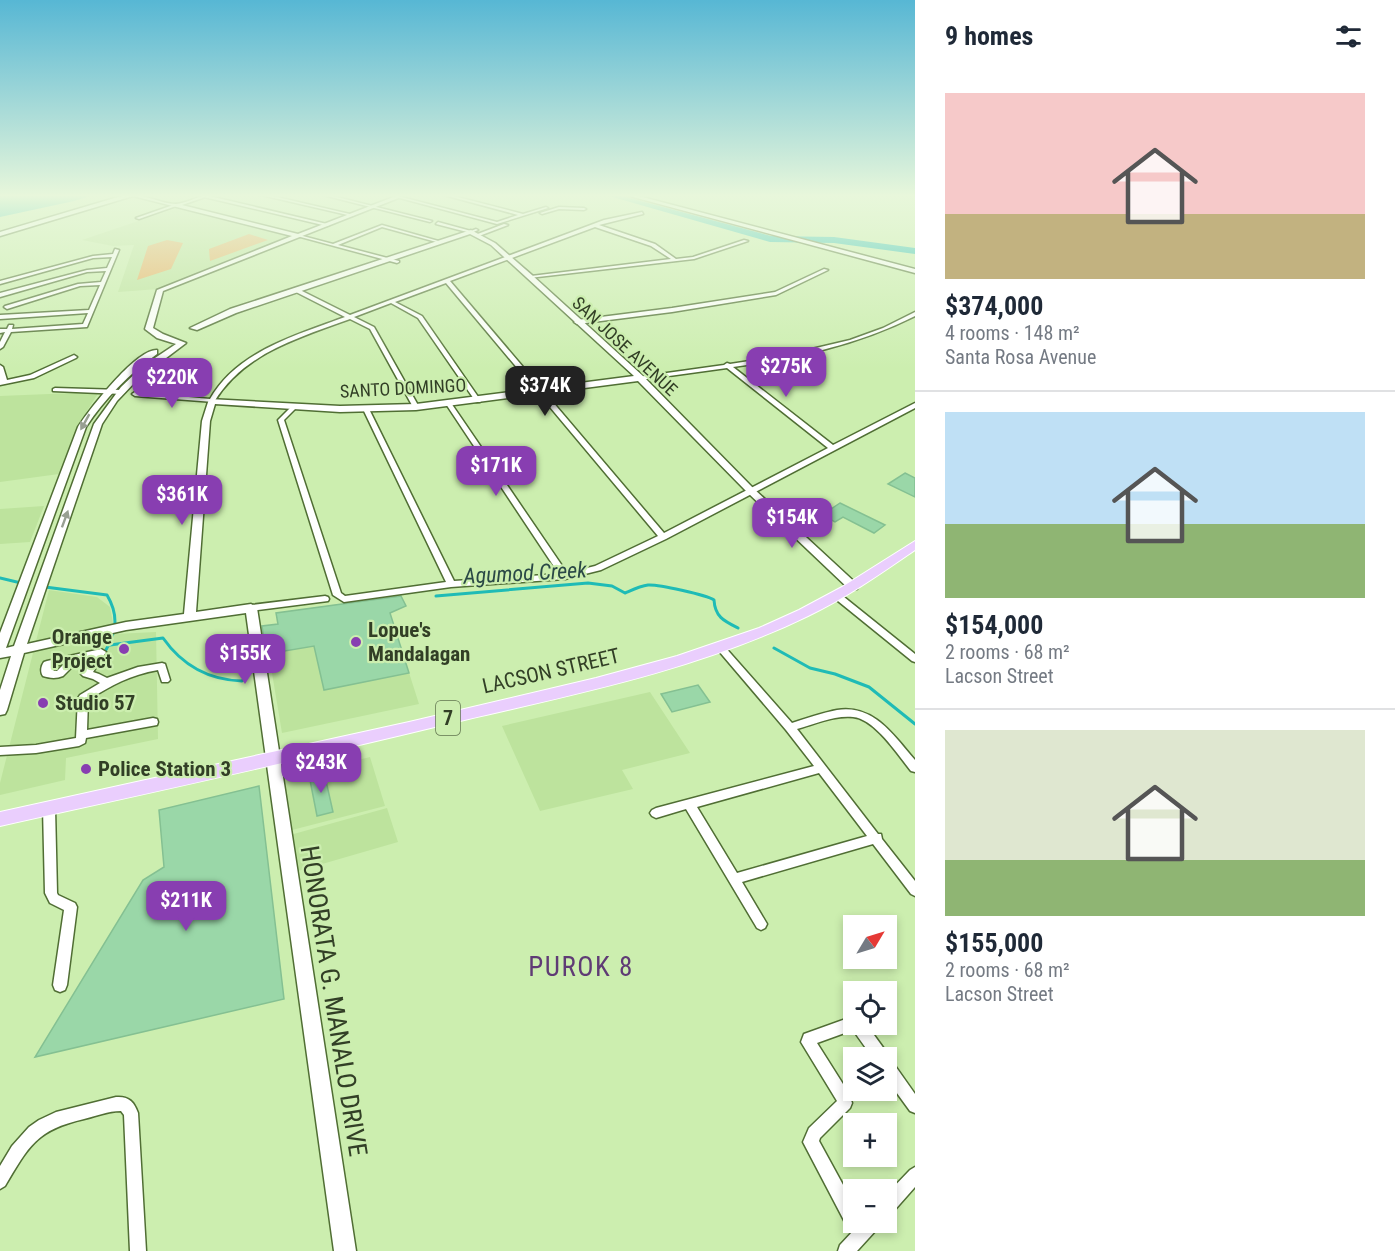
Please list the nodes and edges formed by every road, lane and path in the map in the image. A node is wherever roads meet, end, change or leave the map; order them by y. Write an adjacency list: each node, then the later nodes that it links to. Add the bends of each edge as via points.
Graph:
1 (257, 252): 36 (street, via 160,290 149,329)
2 (363, 252): 11 (street)
3 (410, 252): 11 (street)
4 (423, 252): 13 (street)
5 (502, 252): 10 (street, SAN JOSE AVENUE)
6 (521, 252): 10 (street)
7 (664, 252): 12 (street)
8 (713, 252): 12 (street)
9 (845, 252): 16 (street)
10 (509, 257): 17 (street, SAN JOSE AVENUE); 18 (street)
11 (389, 259): 13 (street); 21 (street)
12 (676, 261): 17 (street)
13 (397, 262): 21 (street)
14 (109, 269): 19 (street, via 116,253); 20 (street); 22 (street, via 87,271)
15 (826, 270): 32 (street, via 776,293)
16 (915, 271)
17 (531, 278): 32 (street, SAN JOSE AVENUE)
18 (447, 280): 23 (street); 46 (street)
19 (0, 283)
20 (104, 283): 26 (street, via 80,285); 27 (street)
21 (300, 292): 25 (street); 30 (street); 33 (street, via 233,311)
22 (0, 295)
23 (390, 301): 30 (street); 48 (street, via 420,317)
24 (0, 302): 26 (street)
25 (275, 302)
26 (7, 307): 29 (street)
27 (92, 311): 29 (street); 34 (street, via 85,326)
28 (915, 314): 39 (street, SANTO DOMINGO, via 891,328 842,344)
29 (17, 316): 31 (street); 34 (street)
30 (350, 316): 49 (street, via 266,351 224,382); 53 (street, via 372,328)
31 (0, 317)
32 (577, 322): 41 (street, SAN JOSE AVENUE)
33 (194, 328)
34 (9, 330): 35 (street); 37 (street)
35 (0, 331)
36 (177, 341): 44 (street, via 138,363); 45 (street)
37 (0, 347)
38 (74, 357): 42 (street, via 39,374)
39 (727, 365): 41 (street, SANTO DOMINGO); 57 (street)
40 (0, 368): 42 (street)
41 (640, 378): 46 (street, SANTO DOMINGO); 58 (street, SAN JOSE AVENUE)
42 (2, 383)
43 (56, 390): 44 (street)
44 (110, 390): 45 (street); 69 (street, one-way to 69, via 82,427)
45 (122, 392): 70 (street, one-way to 45, via 98,424)
46 (541, 392): 48 (street, SANTO DOMINGO); 59 (street)
47 (135, 394): 49 (street, SANTO DOMINGO)
48 (478, 400): 50 (street, SANTO DOMINGO)
49 (212, 401): 52 (street, SANTO DOMINGO); 67 (street, via 206,421)
50 (449, 404): 53 (street, SANTO DOMINGO); 61 (street)
51 (915, 405): 55 (street)
52 (295, 406): 54 (street, SANTO DOMINGO); 62 (street, via 281,420 337,595 344,599)
53 (416, 407): 54 (street, SANTO DOMINGO)
54 (366, 409): 62 (street)
55 (905, 410): 56 (street); 57 (street)
56 (915, 414)
57 (832, 448): 58 (street)
58 (752, 490): 59 (street); 63 (street, SAN JOSE AVENUE)
59 (663, 537): 61 (street, via 598,568)
60 (915, 545): 63 (main road, LACSON STREET / 7)
61 (565, 576): 62 (street)
62 (451, 584)
63 (853, 586): 64 (main road, LACSON STREET / 7)
64 (836, 595): 68 (main road, LACSON STREET / 7); 72 (street)
65 (325, 599): 66 (street)
66 (251, 608): 67 (street); 81 (street, HONORATA G. MANALO DRIVE)
67 (190, 617): 70 (street, via 105,630)
68 (721, 648): 78 (street); 81 (main road, LACSON STREET / 7, via 626,677)
69 (0, 649)
70 (19, 650): 71 (street); 76 (street)
71 (0, 654)
72 (913, 655)
73 (46, 671): 74 (street, via 60,674 76,657 101,652 86,674)
74 (110, 680): 75 (street, via 162,666); 79 (street, via 83,698)
75 (165, 680)
76 (0, 710)
77 (153, 722): 79 (street)
78 (790, 727): 82 (street); 83 (street, via 856,713 882,729)
79 (81, 735): 80 (street, via 81,740 74,743)
80 (0, 751)
81 (272, 759): 85 (main road, LACSON STREET / 7); 104 (street, HONORATA G. MANALO DRIVE)
82 (822, 768): 84 (street); 88 (street)
83 (915, 768)
84 (689, 804): 86 (street); 89 (street)
85 (49, 808): 87 (main road, LACSON STREET / 7); 92 (street, via 51,894 71,907)
86 (656, 813)
87 (0, 819)
88 (877, 838): 89 (street); 90 (street)
89 (734, 879): 91 (street)
90 (915, 890)
91 (761, 924)
92 (60, 986)
93 (843, 1028): 101 (street, via 808,1042 843,1097 844,1103 814,1133 811,1142)
94 (864, 1035): 95 (street)
95 (873, 1047)
96 (897, 1081): 97 (street)
97 (915, 1106)
98 (915, 1175): 100 (street)
99 (0, 1181): 103 (street, via 23,1143 44,1123 125,1104 131,1113)
100 (897, 1195)
101 (843, 1202)
102 (853, 1233): 105 (street)
103 (138, 1251)
104 (345, 1251)
105 (846, 1251)

